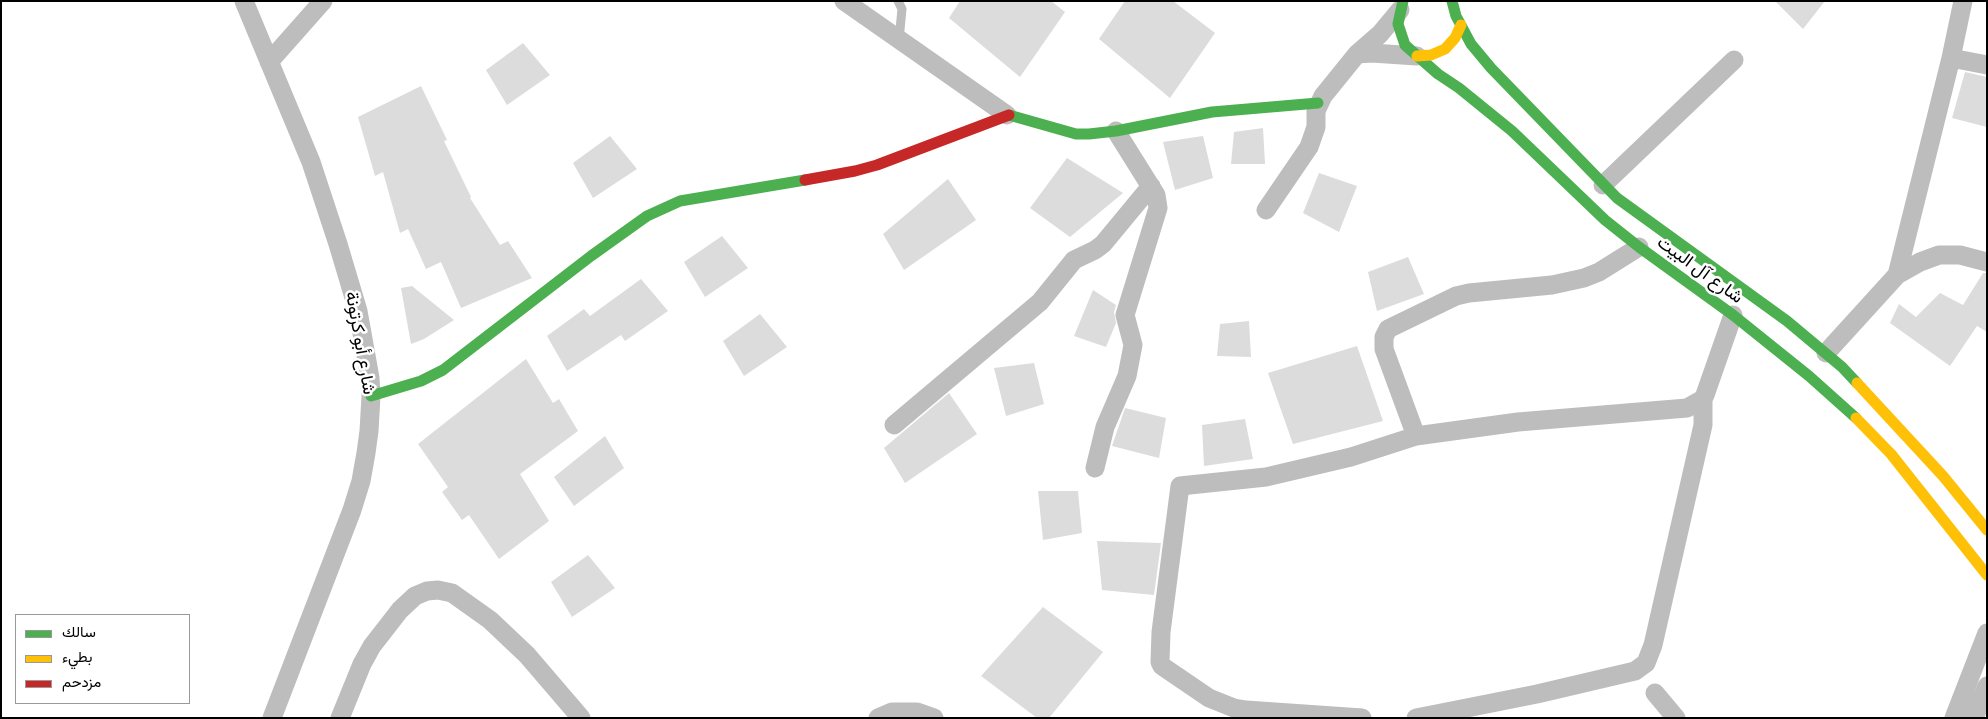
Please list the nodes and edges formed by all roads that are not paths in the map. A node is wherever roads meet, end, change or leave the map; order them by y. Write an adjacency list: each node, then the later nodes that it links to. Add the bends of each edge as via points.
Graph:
1 (244, 1): 14 (street, شارع أبو كرتونة)
2 (323, 1): 14 (street)
3 (844, 1): 9 (street)
4 (898, 1): 9 (lane, via 902,10)
5 (1452, 1): 8 (street, شارع آل البيت)
6 (1962, 1): 12 (street)
7 (1401, 6): 10 (street, via 1380,34); 11 (street, شارع آل البيت, via 1398,24 1401,36)
8 (1461, 25): 11 (street, via 1455,38 1444,49 1431,55); 19 (street, شارع آل البيت, via 1471,44 1491,68)
9 (899, 41): 17 (street)
10 (1357, 54): 11 (street); 16 (street)
11 (1417, 56): 22 (street, شارع آل البيت, via 1512,131)
12 (1951, 58): 15 (street); 24 (street)
13 (1734, 60): 19 (street)
14 (269, 62): 27 (street, شارع أبو كرتونة, via 311,162 338,244 358,311)
15 (1987, 65)
16 (1318, 103): 18 (street, via 1212,112); 21 (street, via 1316,127 1309,147)
17 (1007, 115): 18 (street, via 1076,134); 27 (street, via 855,171 680,201 668,206 647,216 591,256 443,370 421,381)
18 (1116, 131): 20 (street)
19 (1604, 185): 26 (street, شارع آل البيت, via 1617,198)
20 (1151, 186): 29 (street, via 1103,244 1074,260 1040,302); 31 (street, via 1158,199 1158,208 1125,316 1133,345 1127,376 1105,427)
21 (1266, 210)
22 (1639, 248): 25 (street, شارع آل البيت); 30 (street, via 1584,278 1456,296 1388,329 1384,350)
23 (1987, 262): 24 (street, via 1960,255 1939,256)
24 (1897, 275): 26 (street)
25 (1733, 315): 28 (street); 33 (street, شارع آل البيت, via 1864,425)
26 (1826, 353): 32 (street, شارع آل البيت, via 1943,476)
27 (371, 396): 37 (street, شارع أبو كرتونة, via 361,481)
28 (1703, 399): 30 (street, via 1678,410 1518,422); 43 (street, via 1703,425 1653,645 1646,663 1636,671 1600,680)
29 (894, 425)
30 (1416, 436): 42 (street, via 1283,474 1184,484 1179,489 1162,632 1162,666 1223,705 1246,710)
31 (1095, 468)
32 (1987, 530)
33 (1987, 575)
34 (1987, 633): 45 (street)
35 (1987, 686): 46 (street)
36 (1655, 693): 44 (street)
37 (272, 718)
38 (340, 718): 39 (street, via 372,646 415,596 427,590 438,590 452,593 490,620 527,655)
39 (582, 718)
40 (878, 718): 41 (street, via 892,712 918,712)
41 (934, 718)
42 (1362, 718)
43 (1416, 718)
44 (1676, 718)
45 (1954, 718)
46 (1974, 718)

